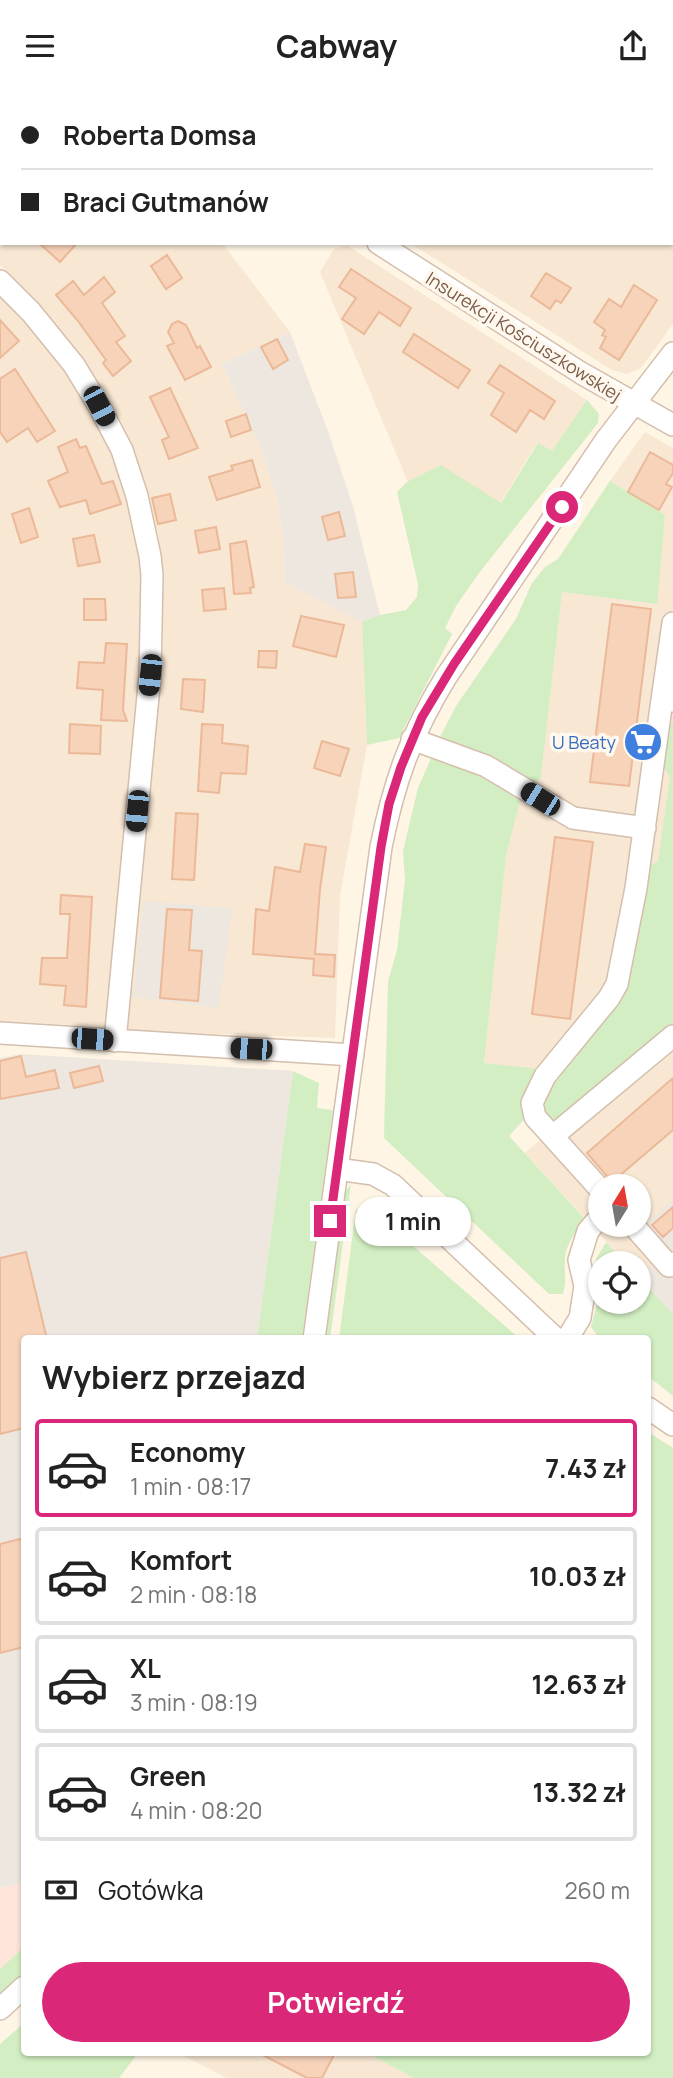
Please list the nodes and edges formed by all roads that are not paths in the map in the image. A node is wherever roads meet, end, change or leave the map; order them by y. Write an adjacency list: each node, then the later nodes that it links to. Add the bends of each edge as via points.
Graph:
1 (381, 245): 4 (street, Insurekcji Kościuszkowskiej)
2 (0, 281): 12 (street, via 75,365 99,406 122,450 150,556 150,675)
3 (673, 353): 4 (street)
4 (632, 403): 5 (street, Insurekcji Kościuszkowskiej); 8 (street, via 446,677)
5 (673, 425)
6 (673, 623): 7 (street)
7 (668, 701): 9 (street)
8 (412, 739): 9 (street, via 486,766 573,818); 13 (street, via 389,804)
9 (645, 828): 14 (street, via 617,984 545,1076 532,1103 534,1117)
10 (0, 1034): 12 (street)
11 (673, 1036): 14 (street)
12 (114, 1041): 13 (street)
13 (353, 1055): 15 (street)
14 (553, 1136): 16 (street)
15 (337, 1169): 20 (street); 21 (street, via 373,1174 393,1185)
16 (588, 1175)
17 (588, 1231): 22 (street, via 579,1260 585,1286 580,1318)
18 (645, 1237): 19 (street)
19 (671, 1264)
20 (315, 1335)
21 (552, 1335)
22 (569, 1335)
23 (651, 1410): 24 (street)
24 (673, 1426)
25 (21, 1990): 26 (street)
26 (0, 2009)

